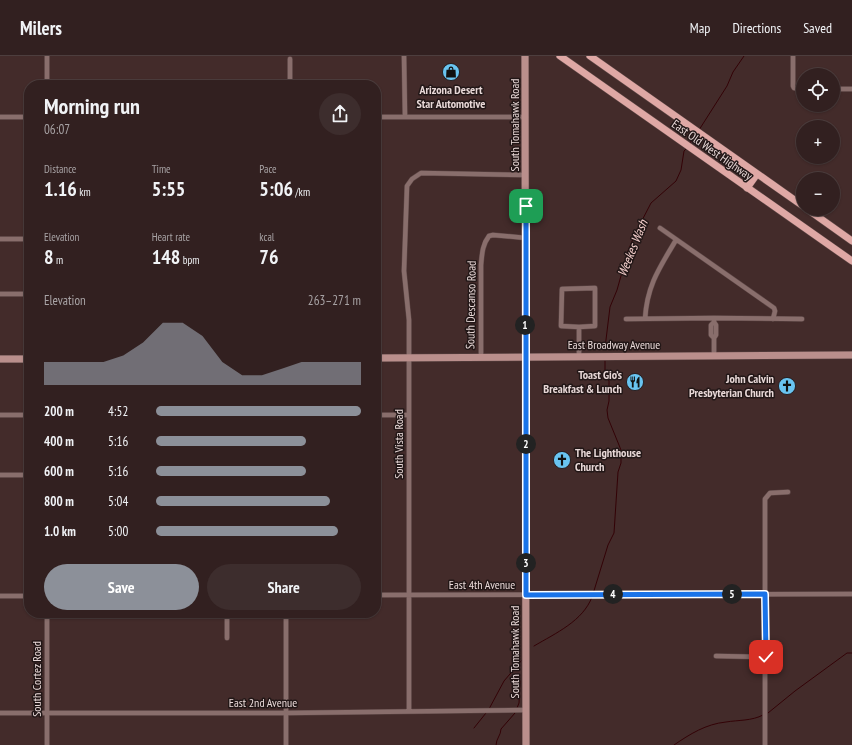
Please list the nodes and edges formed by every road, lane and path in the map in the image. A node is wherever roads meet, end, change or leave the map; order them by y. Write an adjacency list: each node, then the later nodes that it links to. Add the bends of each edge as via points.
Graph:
1 (47, 56): 8 (street)
2 (404, 56): 14 (street)
3 (525, 56): 17 (main road, South Tomahawk Road)
4 (560, 56): 20 (main road, East Old West Highway)
5 (590, 56): 18 (main road, East Old West Highway)
6 (793, 56): 10 (street)
7 (290, 59): 9 (street)
8 (47, 80)
9 (290, 80)
10 (796, 88)
11 (840, 89): 12 (street)
12 (852, 89)
13 (381, 116): 14 (street)
14 (405, 116): 17 (street)
15 (0, 117): 16 (street)
16 (24, 117)
17 (526, 117): 19 (main road, South Tomahawk Road)
18 (757, 174): 20 (main road); 21 (main road, East Old West Highway)
19 (526, 175): 24 (main road, South Tomahawk Road); 43 (street, South Vista Road, via 421,173 407,186 404,270 409,320)
20 (747, 188): 29 (main road, East Old West Highway)
21 (796, 201)
22 (817, 216): 28 (main road)
23 (660, 228): 27 (street)
24 (526, 238): 41 (main road, South Tomahawk Road); 44 (street, South Descanso Road, via 489,236 482,252)
25 (0, 239): 26 (street)
26 (24, 239)
27 (676, 240): 32 (street, via 774,308); 34 (street, via 654,278 646,305)
28 (852, 240)
29 (852, 261)
30 (0, 294): 31 (street)
31 (24, 294)
32 (773, 318): 35 (street); 36 (street)
33 (626, 319): 34 (street)
34 (646, 319): 36 (street)
35 (802, 319)
36 (714, 320): 40 (street)
37 (579, 327): 37 (street, via 595,326 595,288 562,289 561,326); 39 (street)
38 (852, 355): 40 (main road, East Broadway Avenue)
39 (579, 356): 40 (main road, East Broadway Avenue); 41 (main road, East Broadway Avenue)
40 (714, 356)
41 (525, 357): 44 (main road, East Broadway Avenue); 58 (main road, South Tomahawk Road)
42 (381, 358): 43 (main road, East Broadway Avenue)
43 (409, 358): 44 (main road, East Broadway Avenue); 50 (street, South Vista Road)
44 (481, 358)
45 (0, 359): 46 (main road)
46 (24, 359)
47 (0, 414): 48 (street)
48 (24, 415)
49 (381, 415): 50 (street)
50 (408, 415): 57 (street, South Vista Road)
51 (0, 475): 52 (street)
52 (24, 475)
53 (788, 492): 54 (street, via 770,493 765,499)
54 (765, 594): 55 (street, East 4th Avenue); 58 (street, East 4th Avenue); 66 (street)
55 (852, 594)
56 (381, 595): 57 (street, East 4th Avenue)
57 (409, 595): 58 (street, East 4th Avenue); 68 (street, South Vista Road)
58 (526, 595): 67 (main road, South Tomahawk Road)
59 (0, 596): 60 (street)
60 (24, 596)
61 (47, 618): 71 (street, South Cortez Road)
62 (227, 618): 64 (street)
63 (286, 618): 70 (street)
64 (227, 638)
65 (716, 656): 66 (street)
66 (766, 657): 75 (street)
67 (526, 710): 68 (street, East 2nd Avenue); 74 (main road, South Tomahawk Road)
68 (409, 712): 70 (street, East 2nd Avenue)
69 (0, 713): 71 (street, East 2nd Avenue)
70 (286, 713): 71 (street, East 2nd Avenue); 73 (street)
71 (47, 714): 72 (street, South Cortez Road)
72 (47, 745)
73 (286, 745)
74 (526, 745)
75 (765, 745)

